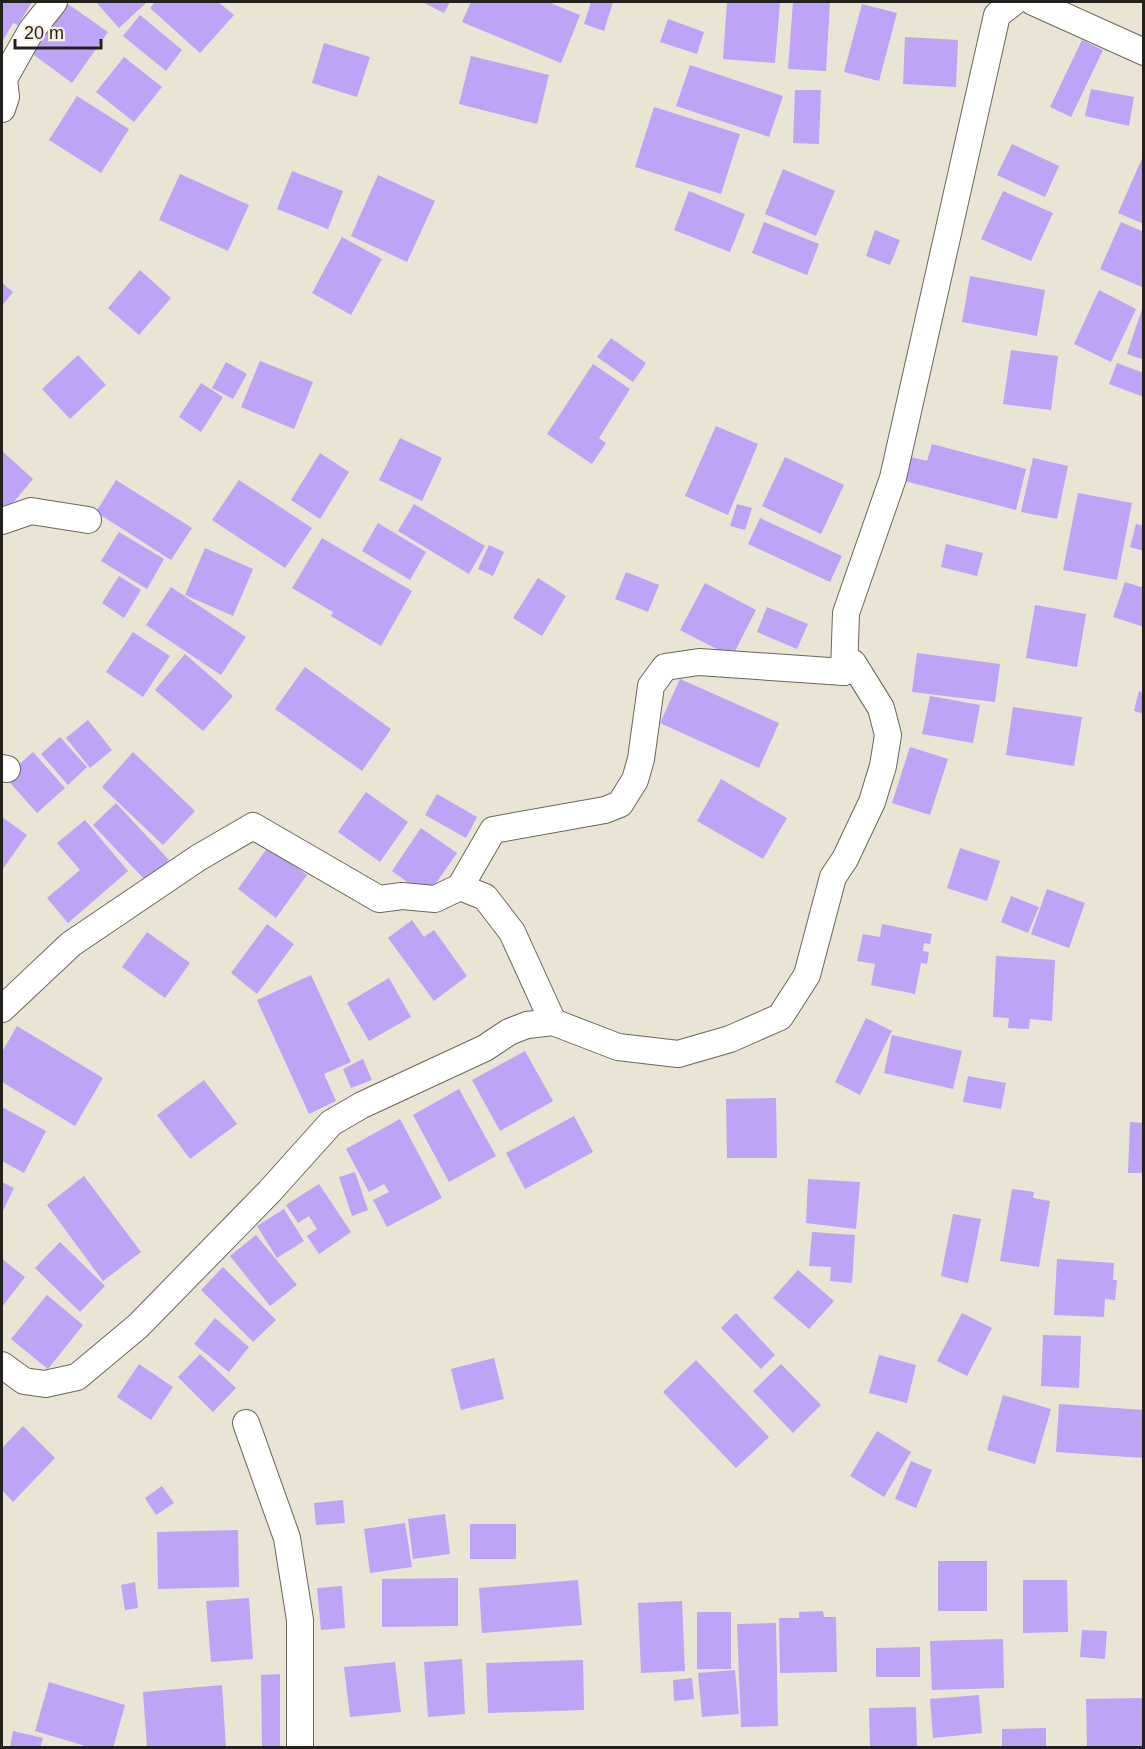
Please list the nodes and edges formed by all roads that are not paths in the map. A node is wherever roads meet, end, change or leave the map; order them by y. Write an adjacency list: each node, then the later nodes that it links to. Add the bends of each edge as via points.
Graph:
1 (54, 2): 5 (street, via 4,79 6,97)
2 (1014, 2): 8 (street, via 997,15 893,478 846,613)
3 (1033, 2): 4 (street)
4 (1143, 52)
5 (2, 109)
6 (88, 520): 7 (street, via 31,511)
7 (2, 521)
8 (844, 672): 9 (street, via 699,662 665,667 651,686 641,759 635,780 620,804 493,830); 11 (street, via 853,663 881,708 888,735 883,765 872,802 833,877 807,975 780,1017 730,1039 678,1054 618,1047)
9 (460, 887): 10 (street, via 435,899 379,898 253,826 198,858 71,944); 11 (street, via 485,897 512,932)
10 (2, 1009)
11 (553, 1022): 12 (street, via 509,1032 485,1048 331,1123 138,1326 77,1377 45,1384 24,1381)
12 (2, 1365)
13 (246, 1423): 14 (street, via 287,1538 291,1561 300,1620)
14 (300, 1748)

